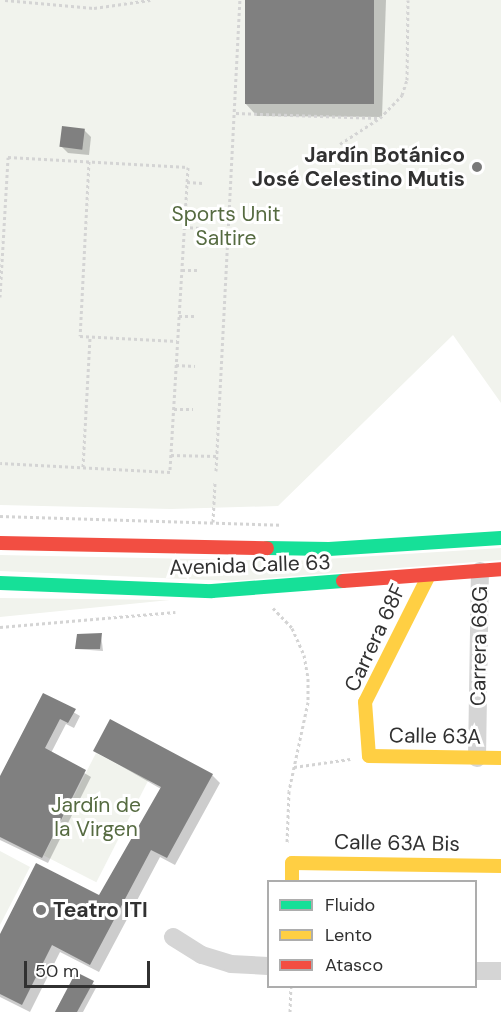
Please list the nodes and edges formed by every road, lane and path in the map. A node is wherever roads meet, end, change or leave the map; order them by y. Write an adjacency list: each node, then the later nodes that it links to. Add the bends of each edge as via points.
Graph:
1 (4, 0): 2 (path, via 94,8)
2 (150, 0)
3 (240, 0): 5 (path)
4 (408, 0): 6 (path, via 407,80 398,100)
5 (236, 113): 6 (path); 25 (path)
6 (380, 118): 7 (path)
7 (339, 144)
8 (89, 161): 9 (path, via 188,167); 15 (path, via 8,157); 18 (path, via 80,336)
9 (187, 182): 10 (path); 11 (path)
10 (203, 183)
11 (184, 227): 12 (path); 13 (path)
12 (201, 228)
13 (182, 270): 14 (path); 16 (path)
14 (199, 270)
15 (0, 297)
16 (179, 316): 17 (path); 19 (path)
17 (198, 316)
18 (90, 336): 19 (path); 27 (path)
19 (177, 341): 20 (path)
20 (176, 365): 21 (path); 22 (path)
21 (195, 366)
22 (173, 409): 23 (path); 24 (path)
23 (193, 409)
24 (171, 455): 25 (path); 27 (path, via 170,472)
25 (217, 456): 28 (path)
26 (0, 463): 27 (path)
27 (83, 467)
28 (216, 471)
29 (215, 482): 31 (path)
30 (0, 516): 31 (path)
31 (213, 522): 32 (path)
32 (287, 526)
33 (501, 538): 34 (main road, Avenida Calle 63, via 329,549)
34 (0, 543)
35 (501, 569): 36 (main road, Avenida Calle 63)
36 (480, 571): 37 (main road, Avenida Calle 63); 41 (street, Carrera 68G)
37 (429, 575): 38 (main road, Avenida Calle 63, via 212,591); 40 (main road, Carrera 68F, via 365,702)
38 (0, 584)
39 (267, 602): 43 (path, via 292,628 304,655 308,678 308,702)
40 (369, 756): 41 (main road, Calle 63A); 43 (path)
41 (477, 758): 42 (main road, Calle 63A)
42 (501, 758)
43 (294, 767): 44 (path, via 286,839)
44 (292, 863): 45 (main road, Calle 63A Bis); 46 (main road)
45 (501, 866)
46 (292, 880)
47 (174, 937): 48 (street, via 202,955 231,964)
48 (267, 966)
49 (477, 971): 50 (street)
50 (501, 972)
51 (291, 988): 52 (path)
52 (290, 1012)

